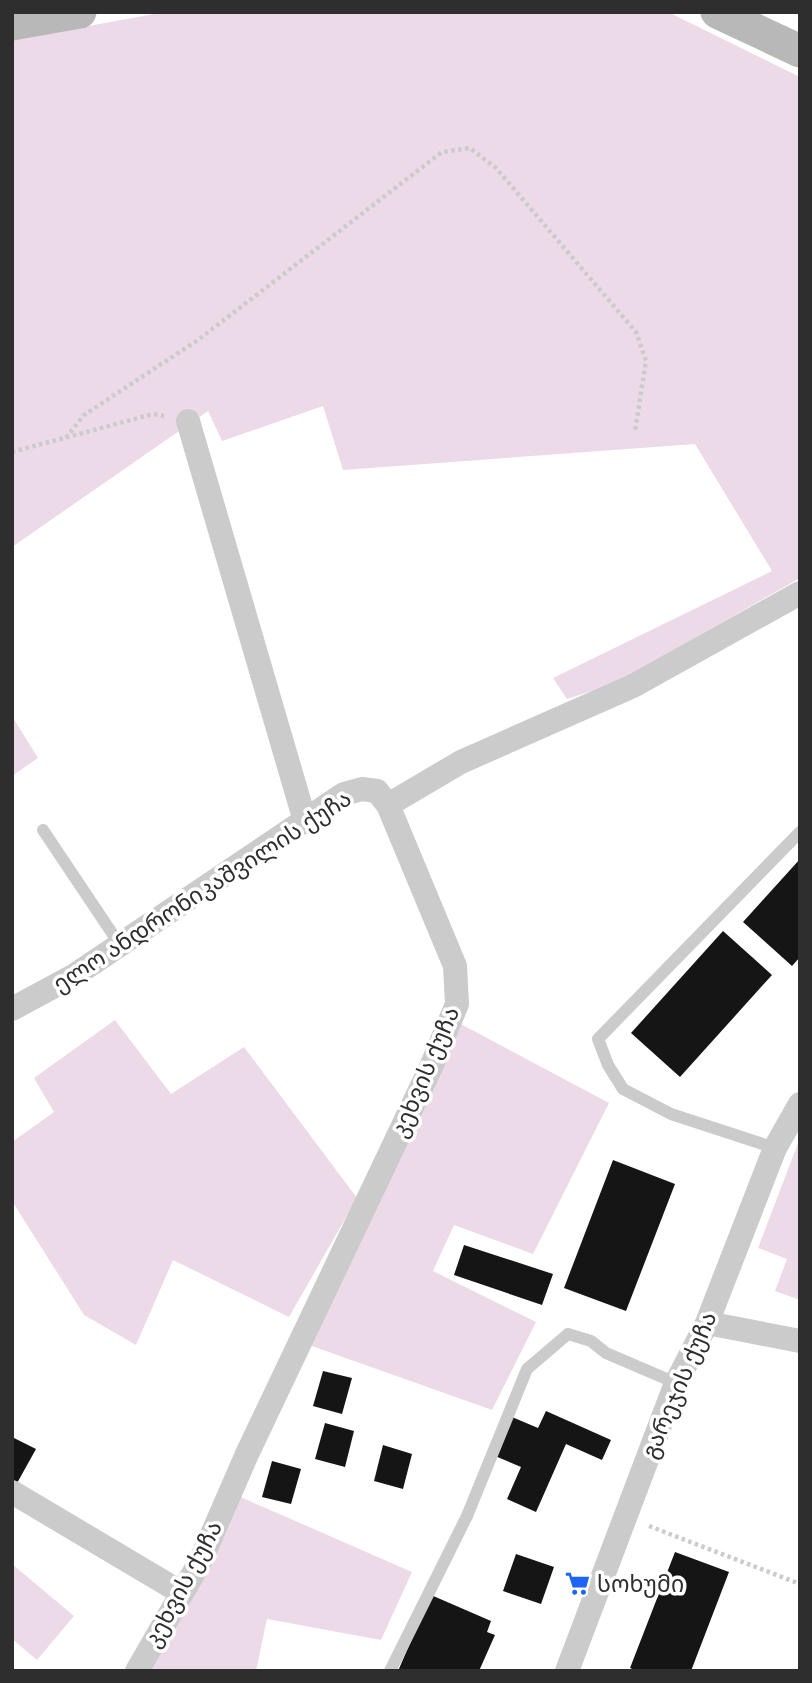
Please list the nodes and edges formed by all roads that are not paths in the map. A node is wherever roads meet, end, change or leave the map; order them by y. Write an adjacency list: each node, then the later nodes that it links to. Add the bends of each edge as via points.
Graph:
1 (80, 12): 3 (main road)
2 (717, 12): 4 (main road)
3 (12, 24)
4 (800, 51)
5 (188, 421): 8 (street)
6 (800, 593): 7 (street, via 633,686 461,762)
7 (388, 805): 8 (street, ელო ანდრონიკაშვილის ქუჩა, via 376,791 362,789 344,794); 19 (street, კეხვის ქუჩა, via 455,966 457,1004)
8 (305, 821): 11 (street, ელო ანდრონიკაშვილის ქუჩა)
9 (43, 830): 11 (lane)
10 (800, 832): 14 (lane, via 598,1039 623,1089 671,1114)
11 (120, 945): 12 (street, ელო ანდრონიკაშვილის ქუჩა)
12 (12, 1009)
13 (800, 1104): 14 (street, გარეჯის ქუჩა)
14 (775, 1148): 15 (street, გარეჯის ქუჩა)
15 (707, 1323): 16 (street); 17 (street, გარეჯის ქუჩა)
16 (800, 1341)
17 (676, 1383): 21 (lane, via 568,1334 527,1369 467,1516); 22 (street, გარეჯის ქუჩა)
18 (12, 1492): 19 (street)
19 (182, 1593): 20 (street, კეხვის ქუჩა)
20 (137, 1671)
21 (390, 1671)
22 (567, 1671)

